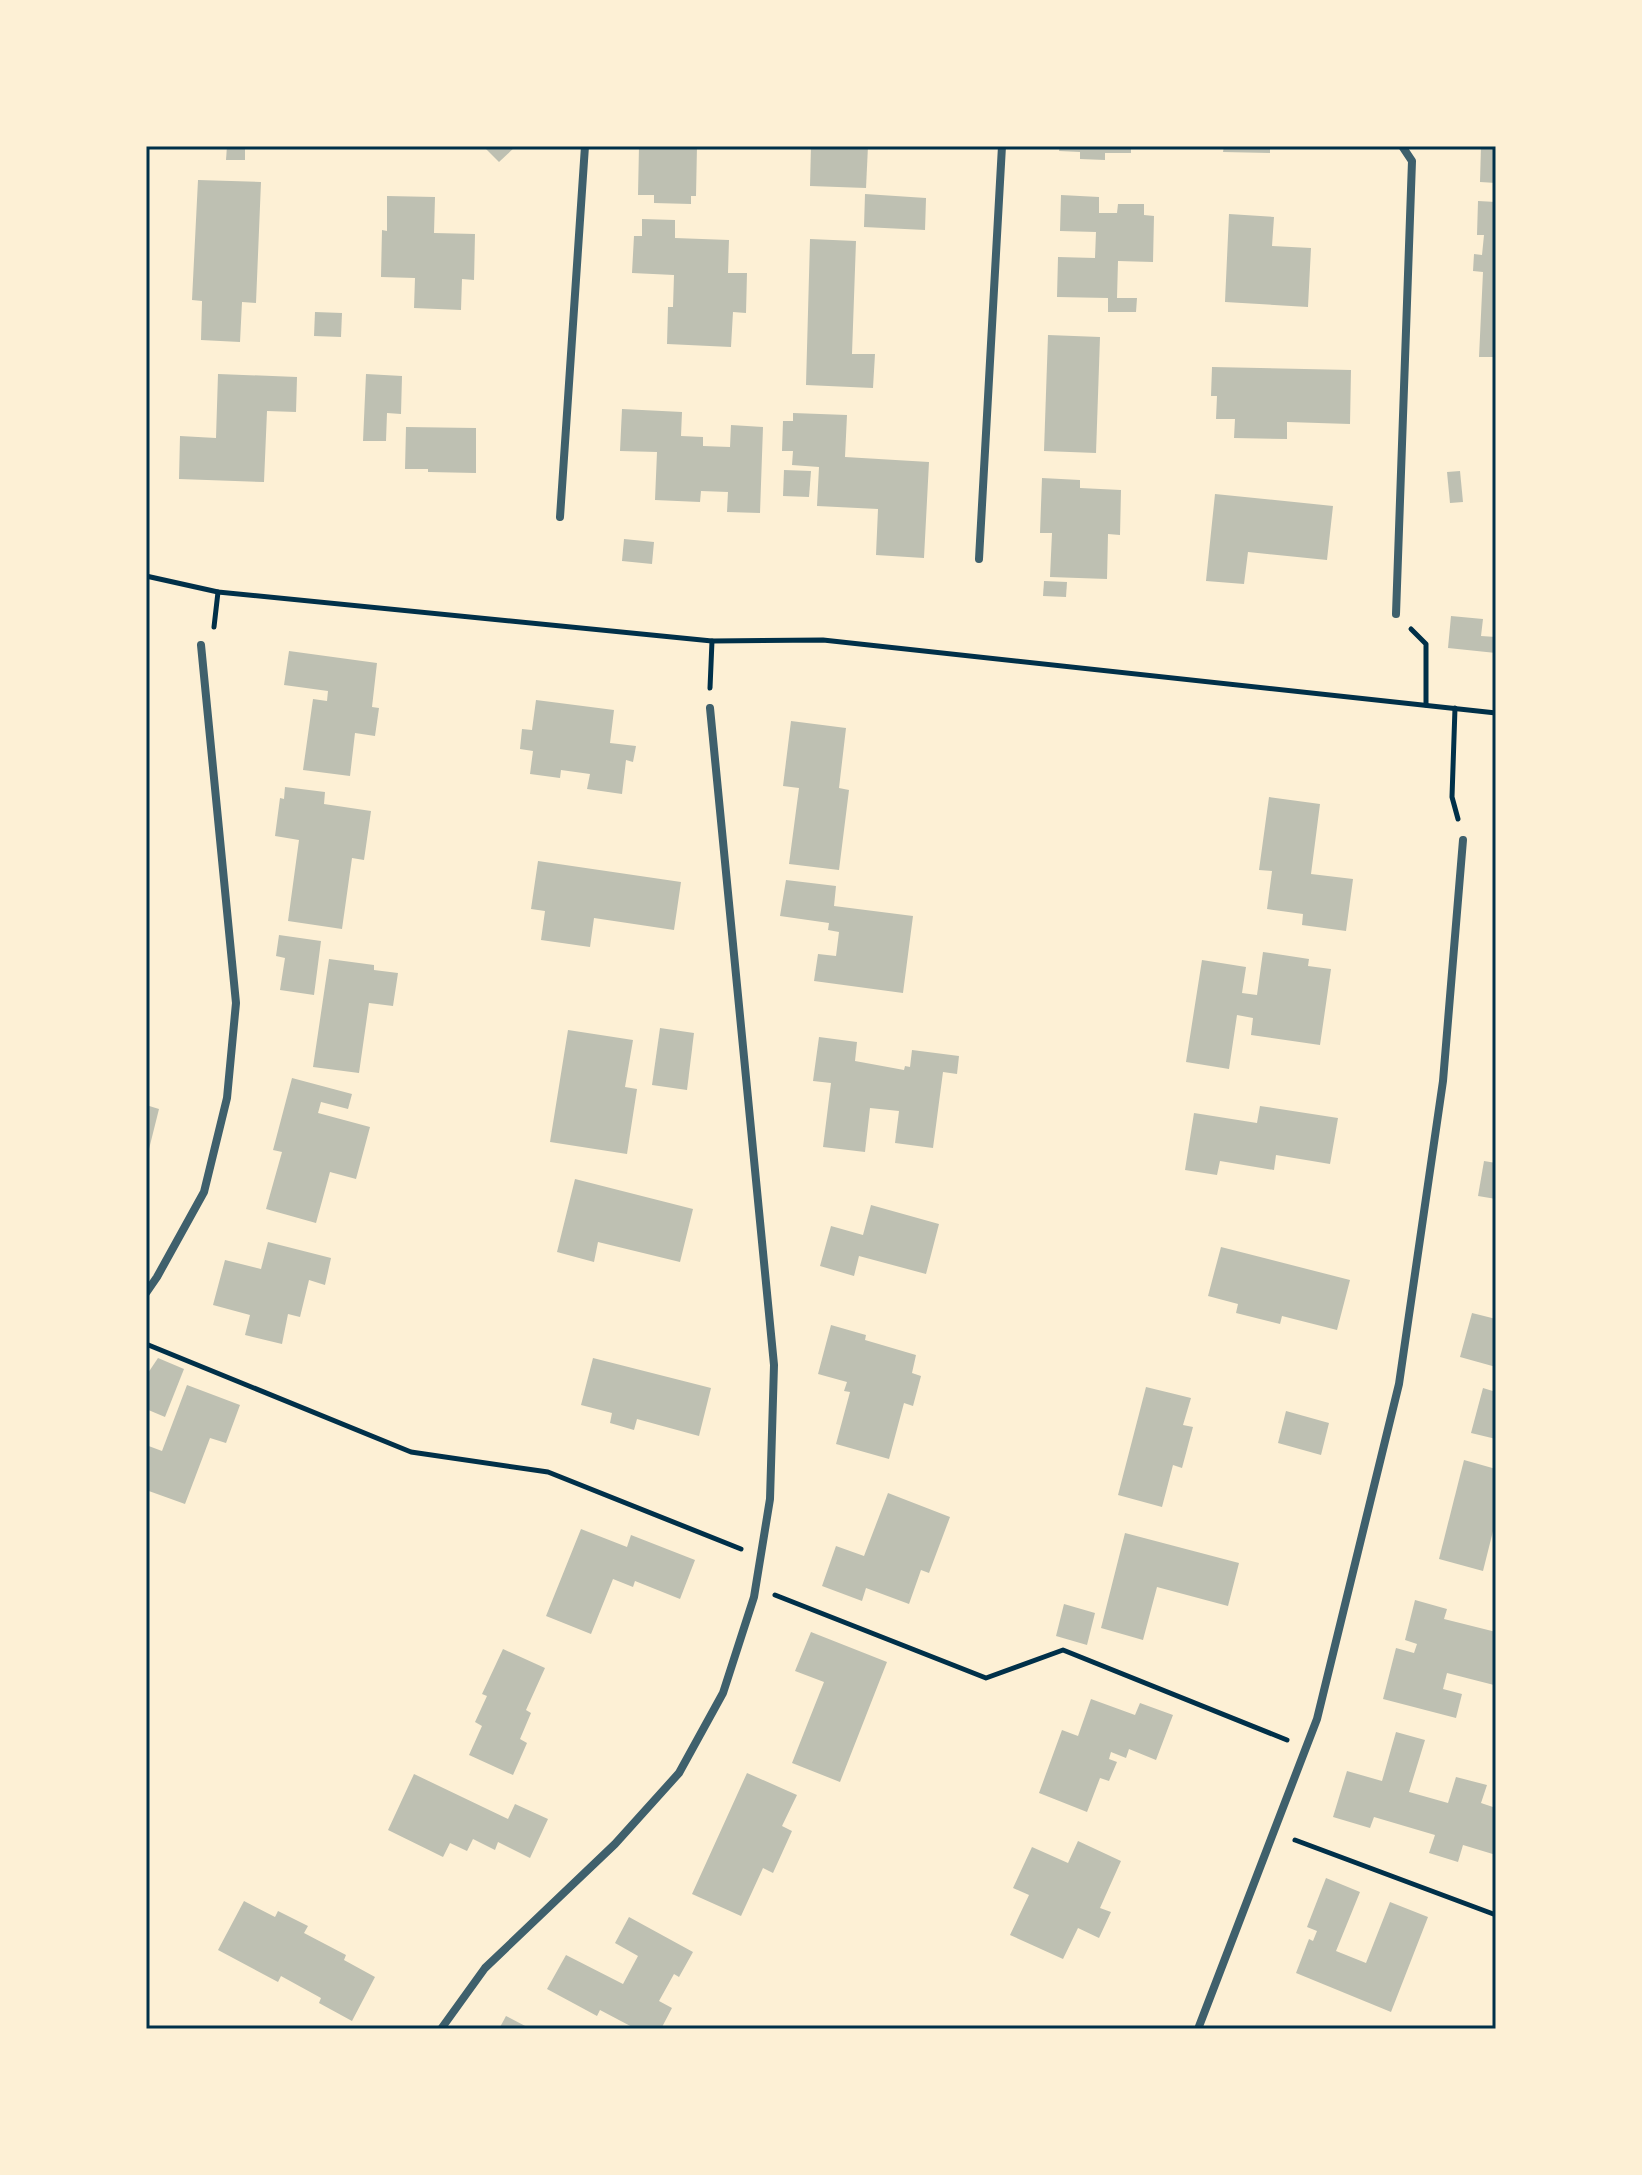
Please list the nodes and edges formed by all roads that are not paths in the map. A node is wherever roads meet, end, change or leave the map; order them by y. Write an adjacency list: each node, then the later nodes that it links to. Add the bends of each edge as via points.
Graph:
1 (585, 146): 4 (street)
2 (1002, 146): 5 (street)
3 (1402, 146): 6 (street, via 1412,161)
4 (560, 517)
5 (979, 559)
6 (1396, 614)
7 (201, 645): 10 (street, via 236,1003 227,1098 204,1192)
8 (710, 708): 11 (street, via 774,1365 770,1499 755,1587 723,1693 679,1773 615,1844 485,1968)
9 (1463, 840): 12 (street, via 1443,1081 1399,1384 1317,1719)
10 (146, 1293)
11 (441, 2029)
12 (1198, 2029)

